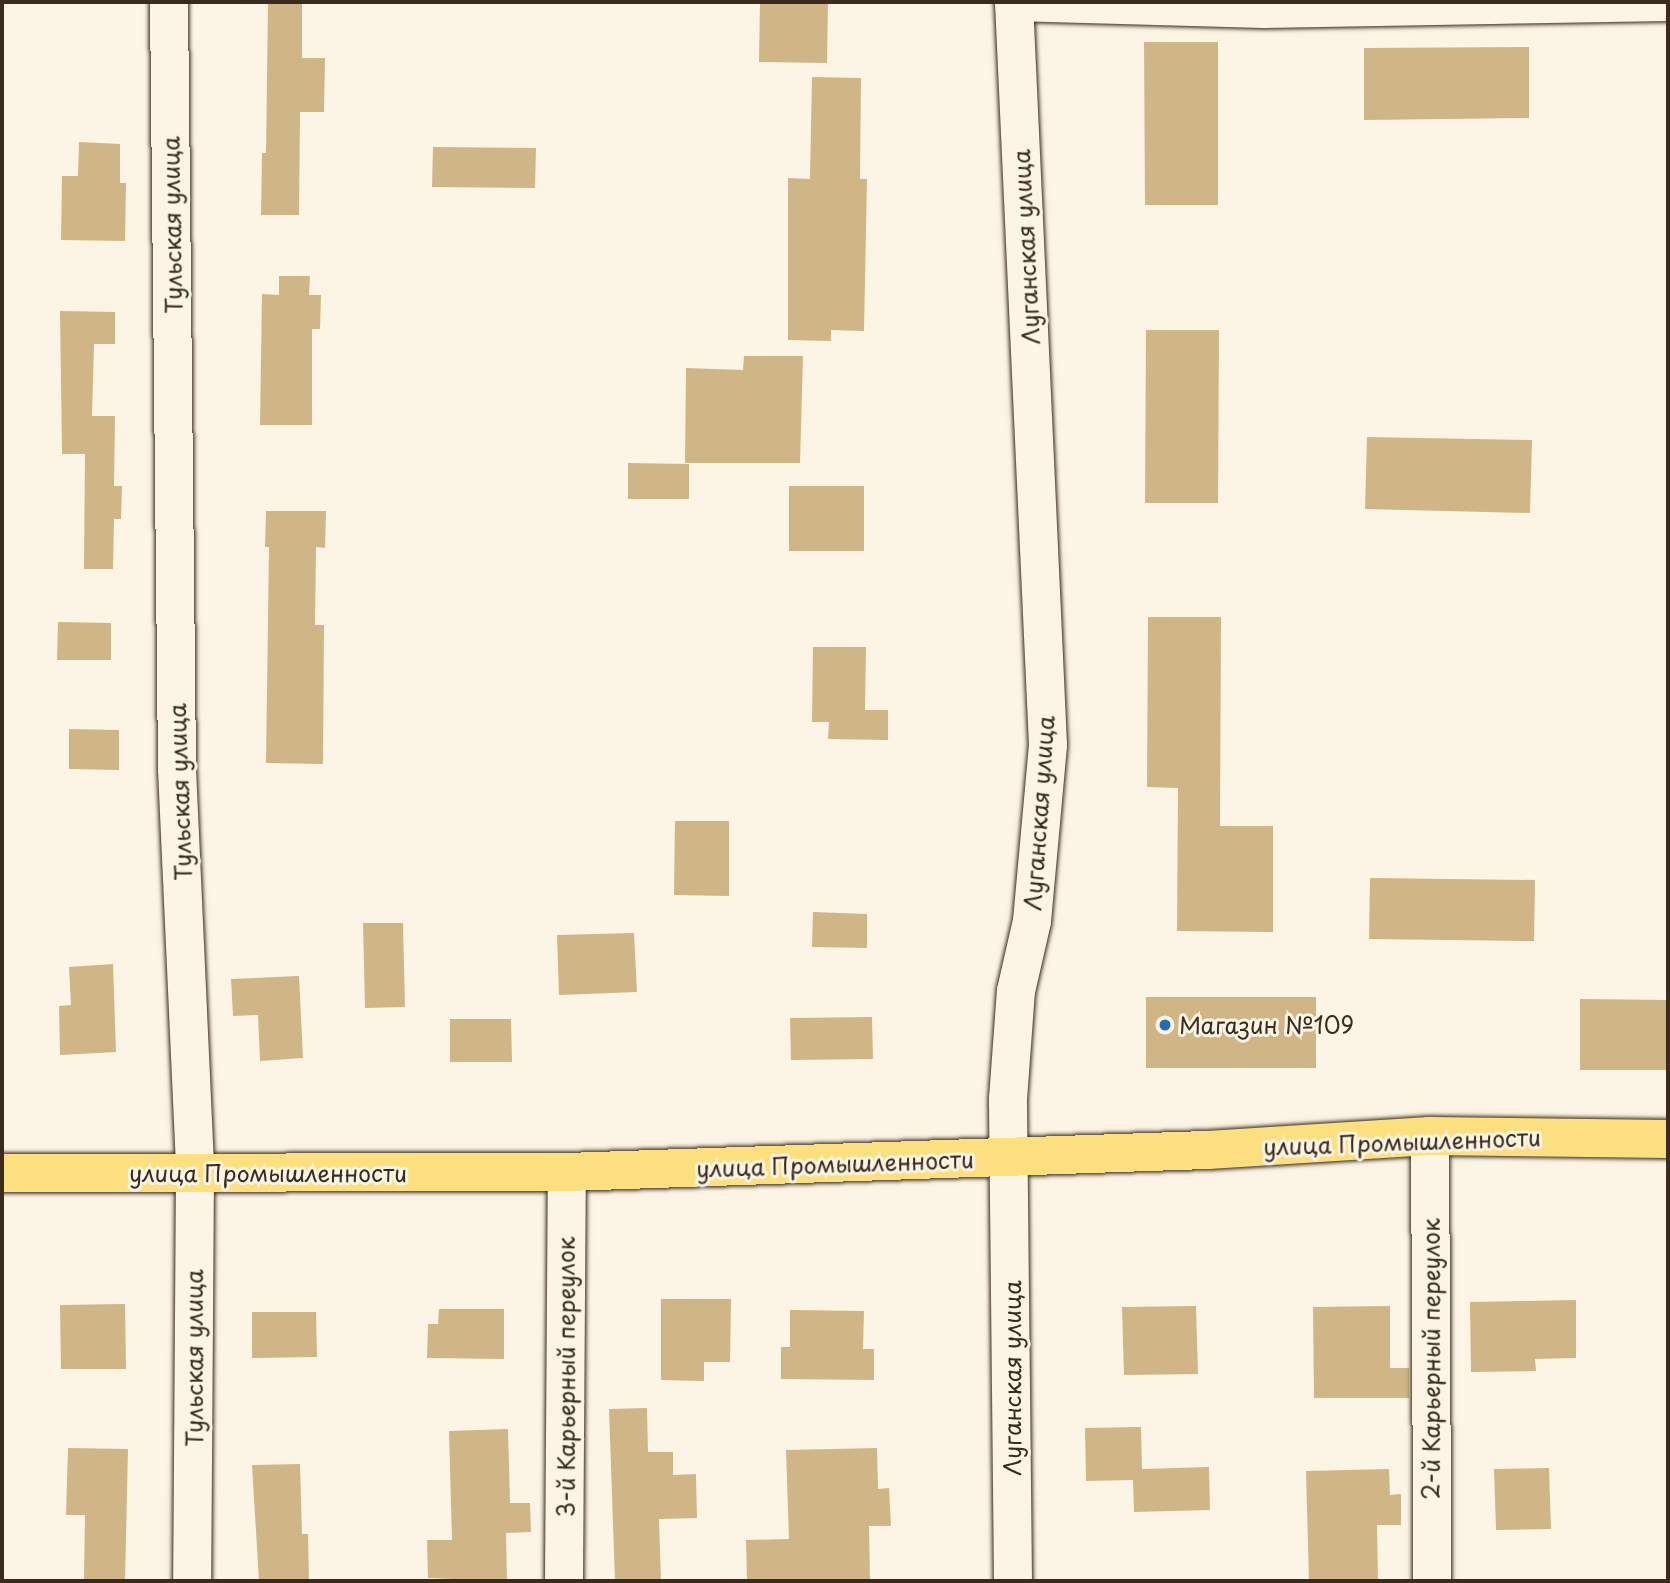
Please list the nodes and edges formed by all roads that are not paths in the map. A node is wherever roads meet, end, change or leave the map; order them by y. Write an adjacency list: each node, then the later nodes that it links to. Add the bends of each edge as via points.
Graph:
1 (169, 2): 7 (street, Тульская улица, via 177,769)
2 (1014, 2): 3 (street, via 1264,9); 6 (street, Луганская улица, via 1048,746 1032,921 1016,991 1008,1100)
3 (1668, 2)
4 (1430, 1136): 5 (main road, улица Промышленности); 6 (main road, улица Промышленности); 13 (street, 2-й Карьерный переулок)
5 (1668, 1139)
6 (1010, 1158): 8 (main road, улица Промышленности); 12 (street, Луганская улица)
7 (195, 1172): 8 (main road, улица Промышленности); 9 (main road, улица Промышленности); 10 (street, Тульская улица)
8 (567, 1172): 11 (street, 3-й Карьерный переулок)
9 (2, 1173)
10 (192, 1581)
11 (564, 1581)
12 (1013, 1581)
13 (1432, 1581)

